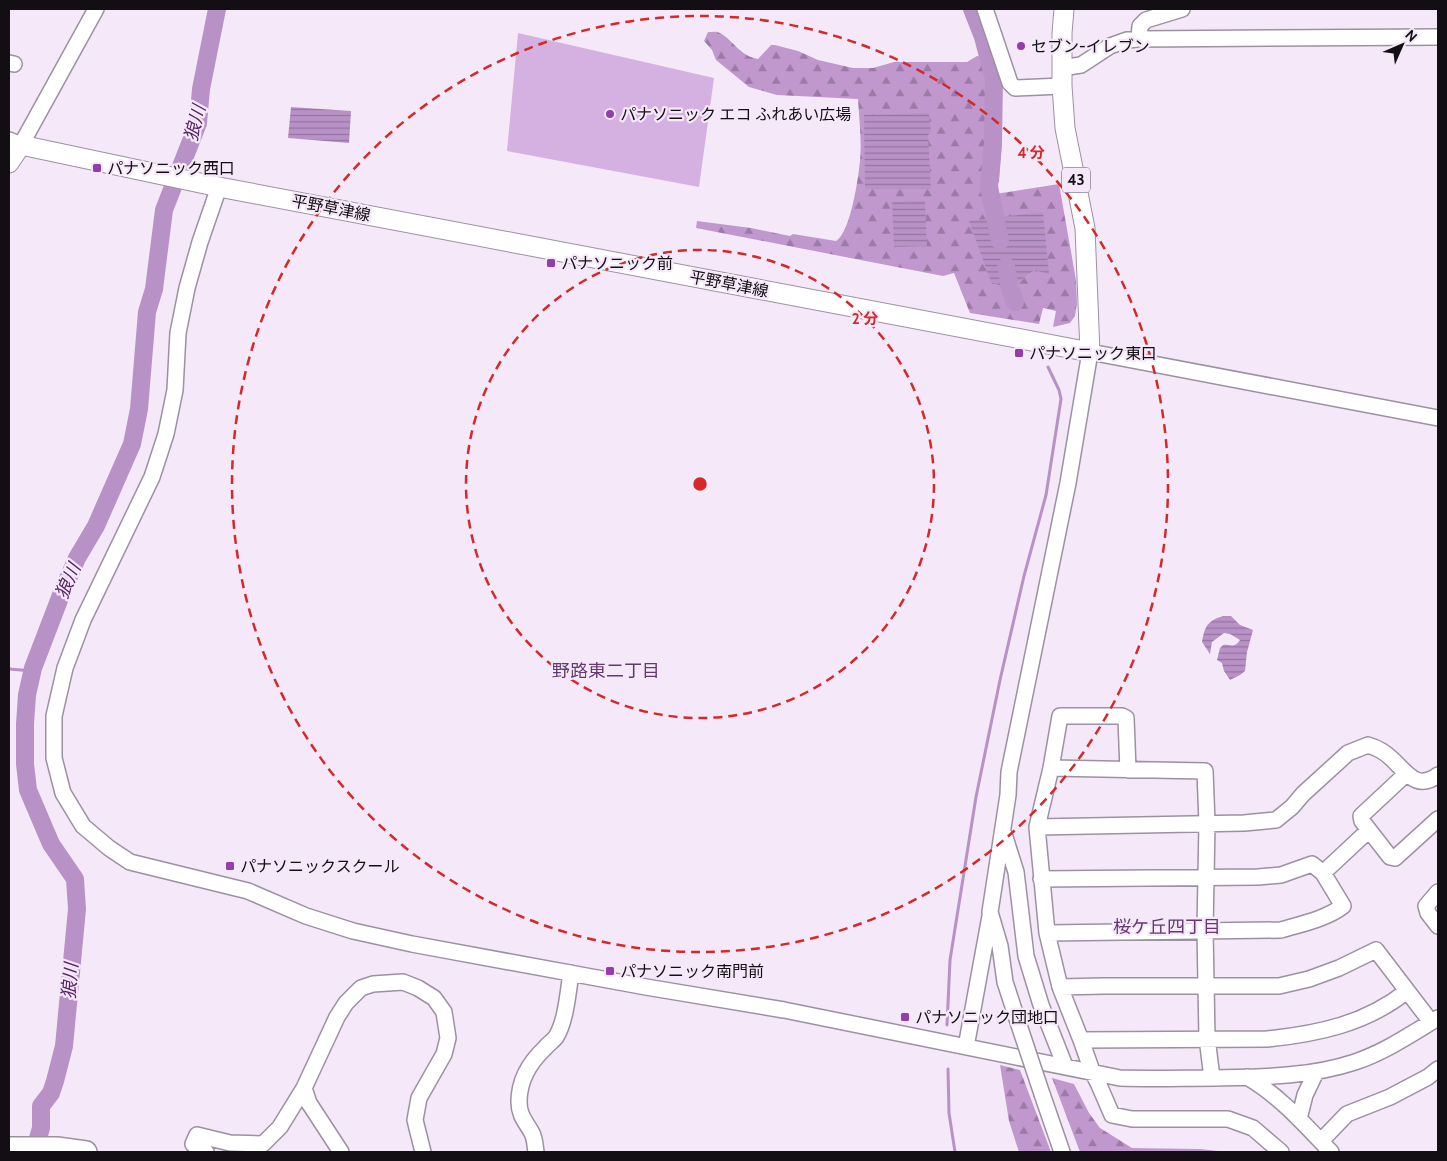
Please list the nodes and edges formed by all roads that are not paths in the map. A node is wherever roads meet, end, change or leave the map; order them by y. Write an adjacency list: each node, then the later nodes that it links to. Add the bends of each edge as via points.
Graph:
1 (96, 9): 8 (street)
2 (985, 9): 7 (street, via 1010,83 1015,88)
3 (1064, 9): 7 (main road, 43)
4 (1182, 9): 6 (street, via 1146,20 1140,26)
5 (1438, 37): 6 (street)
6 (1138, 39): 7 (street, via 1110,46)
7 (1061, 77): 11 (main road, 43, via 1065,128 1085,228)
8 (15, 143): 9 (main road); 10 (main road, 平野草津線)
9 (9, 163)
10 (219, 187): 11 (main road, 平野草津線); 30 (street, via 187,288 178,333 175,390 163,443 152,477 83,620 65,668 54,716 54,758 63,793 83,826 130,862 248,891 306,916 353,930)
11 (1090, 352): 12 (street); 20 (street, via 1068,483 1010,772)
12 (1438, 418)
13 (1051, 768): 14 (street); 14 (street, via 1060,716 1122,716 1127,721); 19 (street)
14 (1128, 770): 18 (street, via 1205,771)
15 (1406, 774): 16 (street, via 1424,782); 18 (street, via 1379,748 1368,745 1348,753 1276,820); 21 (street, via 1361,816)
16 (1438, 775)
17 (1438, 819): 21 (street, via 1395,858 1390,857)
18 (1207, 823): 19 (street); 23 (street)
19 (1037, 827): 24 (street)
20 (1003, 828): 26 (street); 38 (street, via 1016,872 1026,956)
21 (1369, 830): 22 (street)
22 (1323, 873): 23 (street, via 1312,864 1281,875); 28 (street, via 1343,906 1337,911 1281,930)
23 (1207, 877): 24 (street); 28 (street)
24 (1041, 879): 29 (street)
25 (1438, 892): 27 (street, via 1426,906)
26 (990, 912): 37 (street); 53 (street, bridge, via 1006,982)
27 (1438, 926)
28 (1205, 930): 29 (street); 31 (street)
29 (1047, 932): 32 (street)
30 (571, 973): 37 (street, via 784,1010); 52 (street, via 559,1030 529,1066 519,1092 523,1121 533,1135)
31 (1207, 985): 32 (street); 33 (street, via 1279,986 1339,968 1376,950); 35 (street)
32 (1060, 987): 36 (street)
33 (1407, 991): 34 (street); 35 (street, via 1366,1015 1323,1032 1267,1039)
34 (1435, 1020): 41 (street, via 1392,1047 1354,1063)
35 (1207, 1038): 36 (street); 43 (street)
36 (1081, 1040): 40 (street)
37 (966, 1047): 38 (street)
38 (1065, 1066): 40 (street)
39 (1438, 1069): 46 (street, via 1390,1097 1347,1114)
40 (1092, 1071): 43 (street, via 1120,1078); 54 (street, via 1112,1115 1132,1119 1228,1120 1253,1128)
41 (1316, 1072): 42 (street); 45 (street, via 1305,1095)
42 (1247, 1077): 43 (street); 45 (street, via 1275,1096)
43 (1212, 1078)
44 (304, 1088): 49 (street, via 280,1127 263,1144 230,1143 197,1135 193,1144); 50 (street, via 309,1103); 51 (street, via 337,1017 361,988 402,982 418,988 434,998 444,1012 448,1038 444,1054 419,1098 415,1120)
45 (1299, 1119): 46 (street)
46 (1326, 1147)
47 (9, 1148): 48 (highway)
48 (86, 1152)
49 (206, 1152)
50 (341, 1152)
51 (423, 1152)
52 (536, 1152)
53 (1062, 1152)
54 (1281, 1152)

